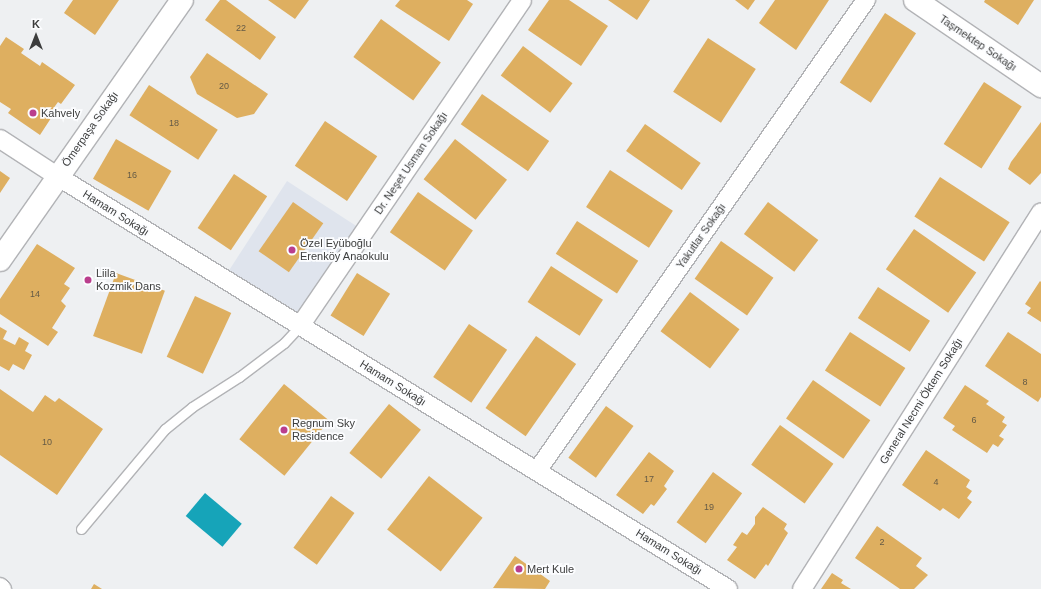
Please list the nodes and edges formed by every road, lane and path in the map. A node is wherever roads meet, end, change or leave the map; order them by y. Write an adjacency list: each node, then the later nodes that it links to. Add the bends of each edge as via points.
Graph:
1 (182, 0): 7 (street, Ömerpaşa Sokağı)
2 (522, 0): 10 (street, Dr. Neşet Usman Sokağı)
3 (866, 0): 11 (street, Yakutlar Sokağı)
4 (915, 0): 5 (street, Taşmektep Sokağı)
5 (1041, 86)
6 (0, 139): 7 (street, Hamam Sokağı)
7 (57, 176): 9 (street, Ömerpaşa Sokağı); 10 (street, Hamam Sokağı)
8 (1041, 213): 14 (street, General Necmi Öktem Sokağı)
9 (0, 260)
10 (300, 326): 11 (street, Hamam Sokağı); 12 (lane, via 284,343 239,377 192,406 165,429)
11 (537, 471): 13 (street, Hamam Sokağı)
12 (81, 529)
13 (728, 589)
14 (802, 589)

